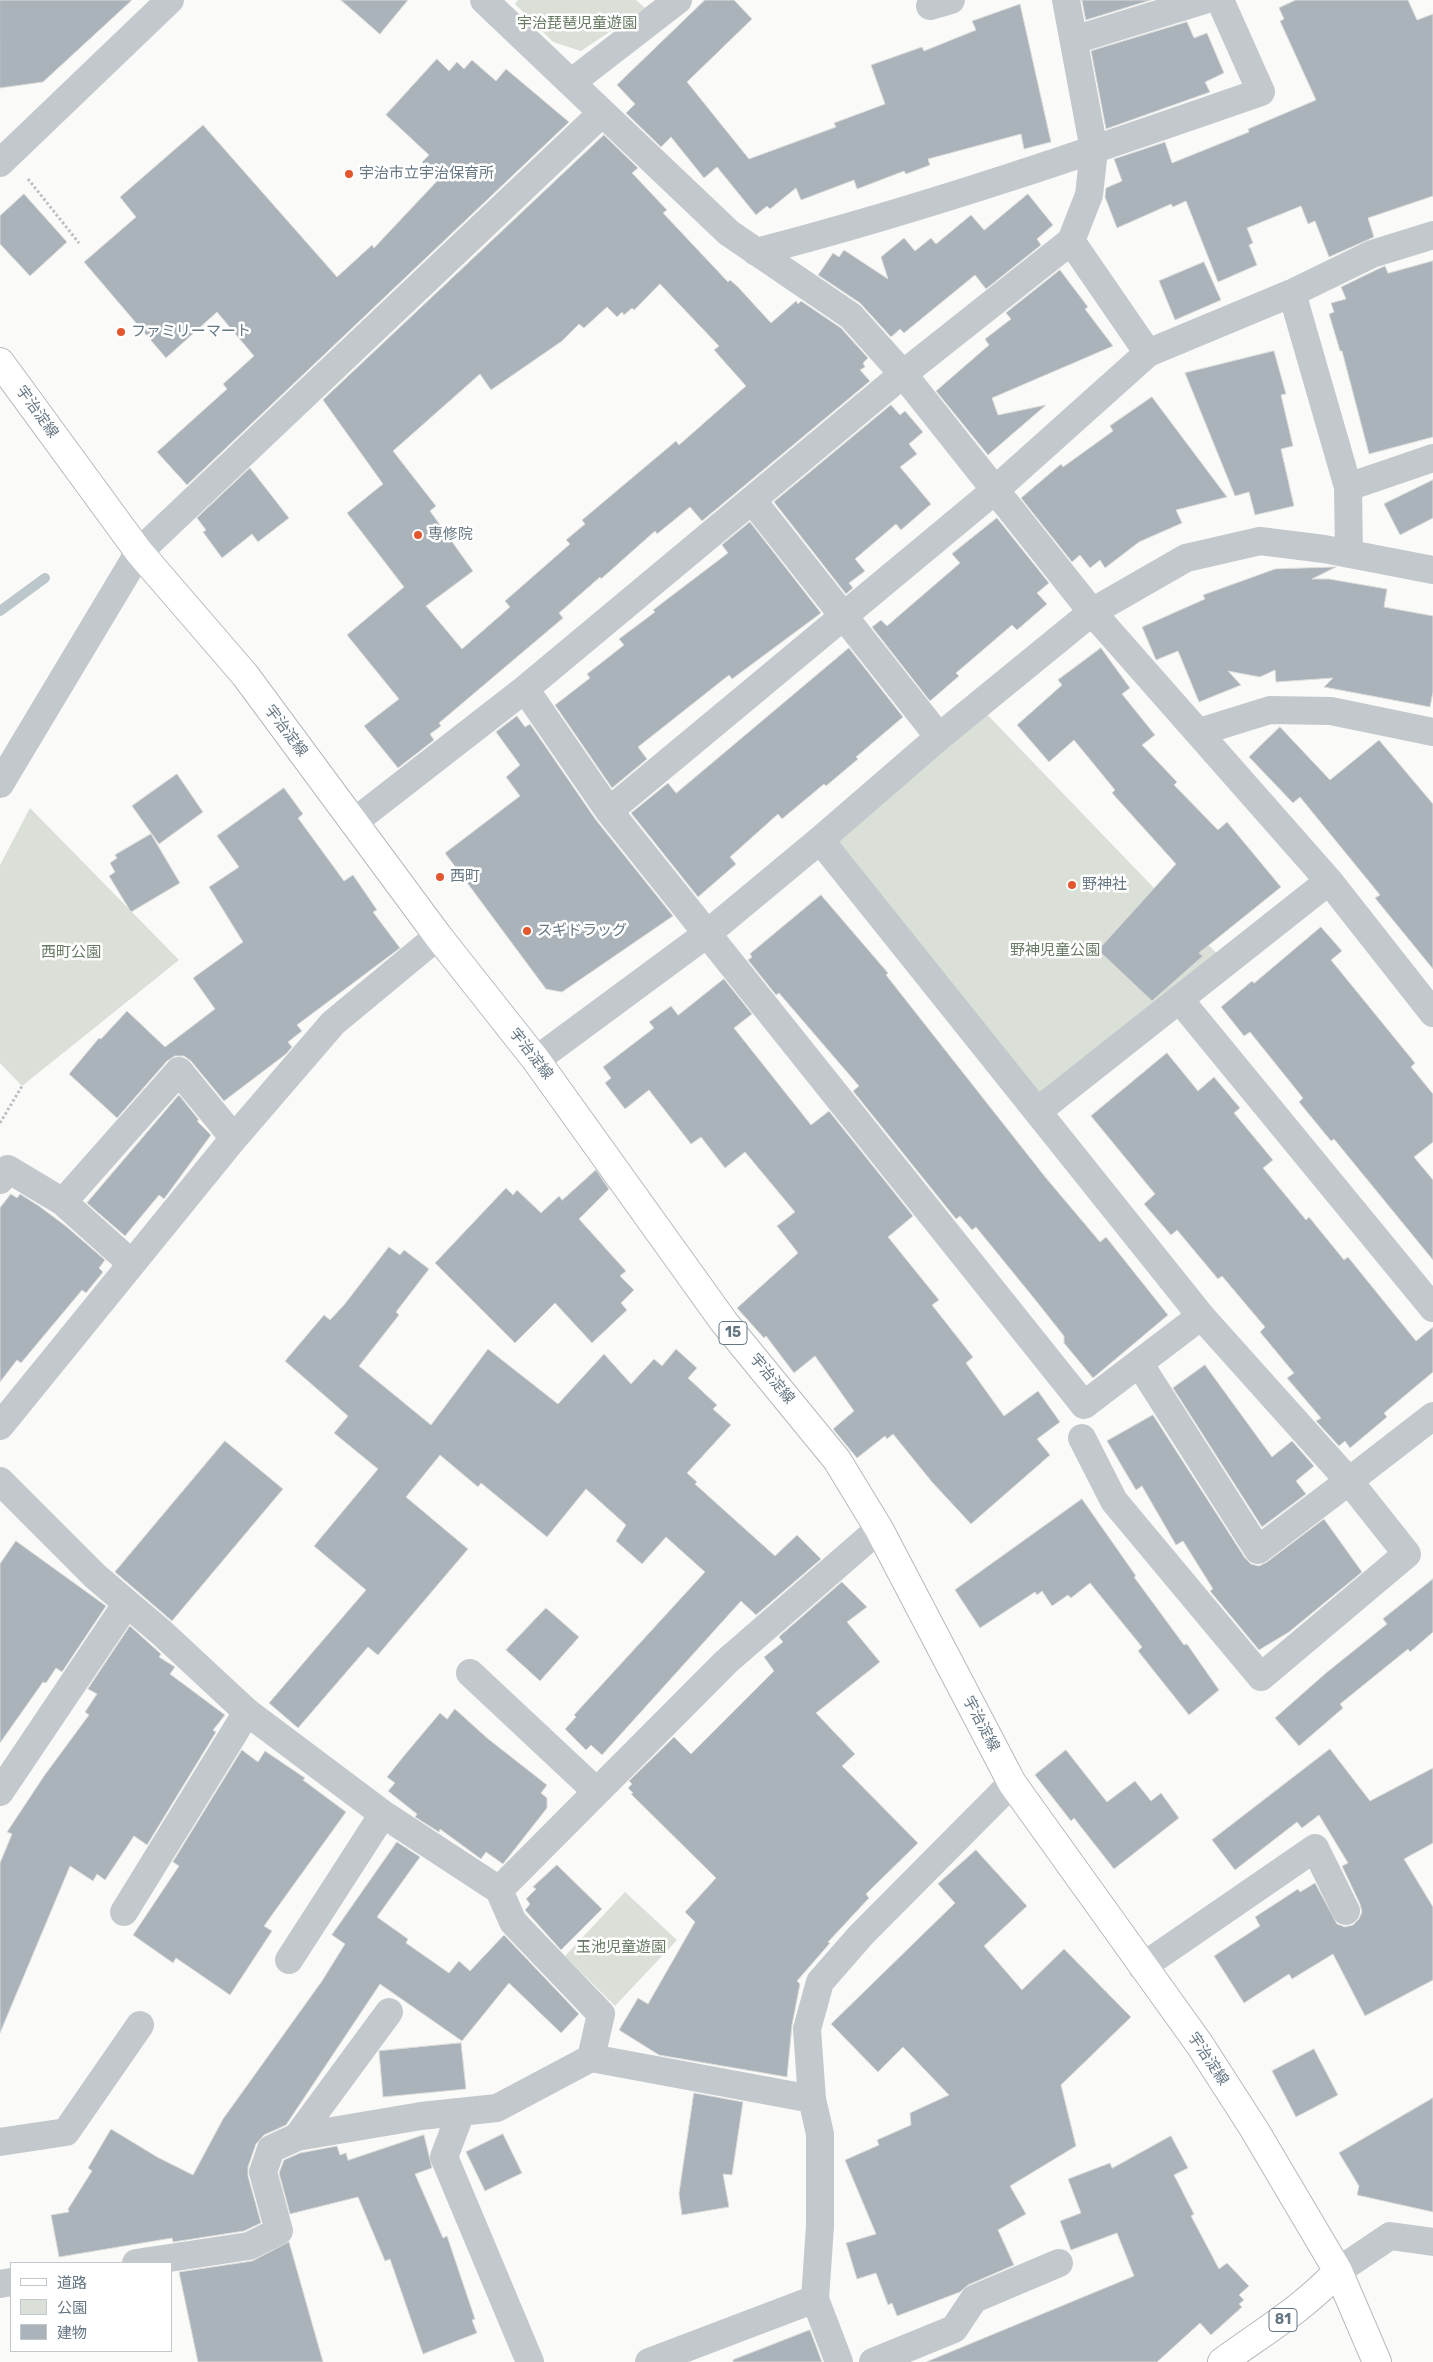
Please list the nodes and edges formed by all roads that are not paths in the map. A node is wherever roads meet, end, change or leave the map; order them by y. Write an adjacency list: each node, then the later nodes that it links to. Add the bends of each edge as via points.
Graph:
1 (170, 0): 11 (street)
2 (484, 0): 8 (street)
3 (678, 0): 8 (street)
4 (1066, 0): 7 (street)
5 (1204, 0): 7 (street)
6 (1220, 0): 10 (street, via 1261,92)
7 (1074, 40): 10 (street)
8 (572, 82): 9 (street)
9 (602, 113): 14 (street, via 729,233); 23 (street)
10 (1094, 150): 13 (street, via 1089,195); 14 (street, via 842,230)
11 (4, 159)
12 (1433, 235): 15 (street, via 1372,254)
13 (1071, 241): 16 (street); 18 (street)
14 (756, 252): 18 (street, via 851,316)
15 (1292, 293): 16 (street); 20 (street)
16 (1148, 353): 21 (street)
17 (1, 365): 23 (main road, 宇治淀線 / 15)
18 (903, 374): 21 (street); 22 (street)
19 (1433, 458): 20 (street)
20 (1348, 487): 24 (street)
21 (994, 491): 26 (street); 27 (street)
22 (752, 500): 27 (street); 28 (street)
23 (139, 552): 32 (street); 34 (main road, 宇治淀線 / 15, via 245,675)
24 (1349, 554): 25 (street); 26 (street, via 1260,540 1186,558)
25 (1433, 570)
26 (1092, 612): 29 (street); 31 (street)
27 (842, 617): 31 (street); 33 (street)
28 (526, 690): 33 (street); 34 (street)
29 (1198, 732): 30 (street, via 1270,710 1331,711); 36 (street)
30 (1433, 732)
31 (939, 737): 35 (street)
32 (0, 784)
33 (609, 811): 37 (street)
34 (354, 822): 38 (main road, 宇治淀線 / 15)
35 (820, 840): 37 (street); 42 (street)
36 (1329, 881): 39 (street); 40 (street)
37 (708, 933): 41 (street); 49 (street, via 1084,1405)
38 (438, 936): 41 (main road, 宇治淀線 / 15); 43 (street, via 333,1023)
39 (1179, 999): 42 (street); 47 (street)
40 (1433, 1013)
41 (536, 1060): 55 (main road, 宇治淀線 / 15, via 724,1322 837,1460)
42 (1038, 1111): 48 (street)
43 (234, 1138): 45 (street, via 179,1071); 46 (street)
44 (0, 1180): 45 (street, via 8,1169)
45 (63, 1202): 46 (street)
46 (131, 1263): 51 (street)
47 (1433, 1308)
48 (1201, 1316): 49 (street); 53 (street)
49 (1139, 1363): 53 (street, via 1258,1550)
50 (1433, 1416): 53 (street)
51 (0, 1426)
52 (1082, 1438): 53 (street, via 1114,1501 1261,1677 1408,1554)
53 (1349, 1481)
54 (0, 1482): 56 (street, via 95,1576)
55 (880, 1529): 59 (main road, 宇治淀線 / 15); 60 (street, via 726,1662)
56 (127, 1603): 58 (street); 61 (street)
57 (470, 1673): 60 (street)
58 (247, 1712): 62 (street); 65 (street)
59 (1012, 1783): 67 (main road, 宇治淀線 / 15); 71 (street, via 861,1935 820,1982 808,2029)
60 (596, 1791): 63 (street)
61 (0, 1792)
62 (383, 1814): 63 (street); 66 (street)
63 (499, 1890): 70 (street, via 513,1922 601,2014)
64 (1346, 1911): 67 (street, via 1314,1848)
65 (124, 1912)
66 (289, 1960)
67 (1142, 1967): 78 (main road, 宇治淀線 / 15, via 1200,2045)
68 (389, 2012): 73 (street)
69 (140, 2025): 74 (street, via 66,2132)
70 (590, 2058): 71 (street); 72 (street, via 497,2108)
71 (812, 2099): 79 (street, via 820,2144 820,2226)
72 (461, 2112): 73 (street); 80 (street, via 444,2157)
73 (297, 2137): 76 (street, via 270,2149 263,2172 279,2231 250,2246)
74 (0, 2142)
75 (1433, 2242): 78 (street, via 1390,2236)
76 (143, 2262)
77 (1059, 2263): 83 (street, via 974,2299 954,2328)
78 (1338, 2271): 84 (main road, 81, via 1289,2317); 85 (main road, 宇治淀線 / 15)
79 (815, 2300): 81 (street); 82 (street)
80 (530, 2362)
81 (648, 2362)
82 (839, 2362)
83 (872, 2362)
84 (1222, 2362)
85 (1377, 2362)

